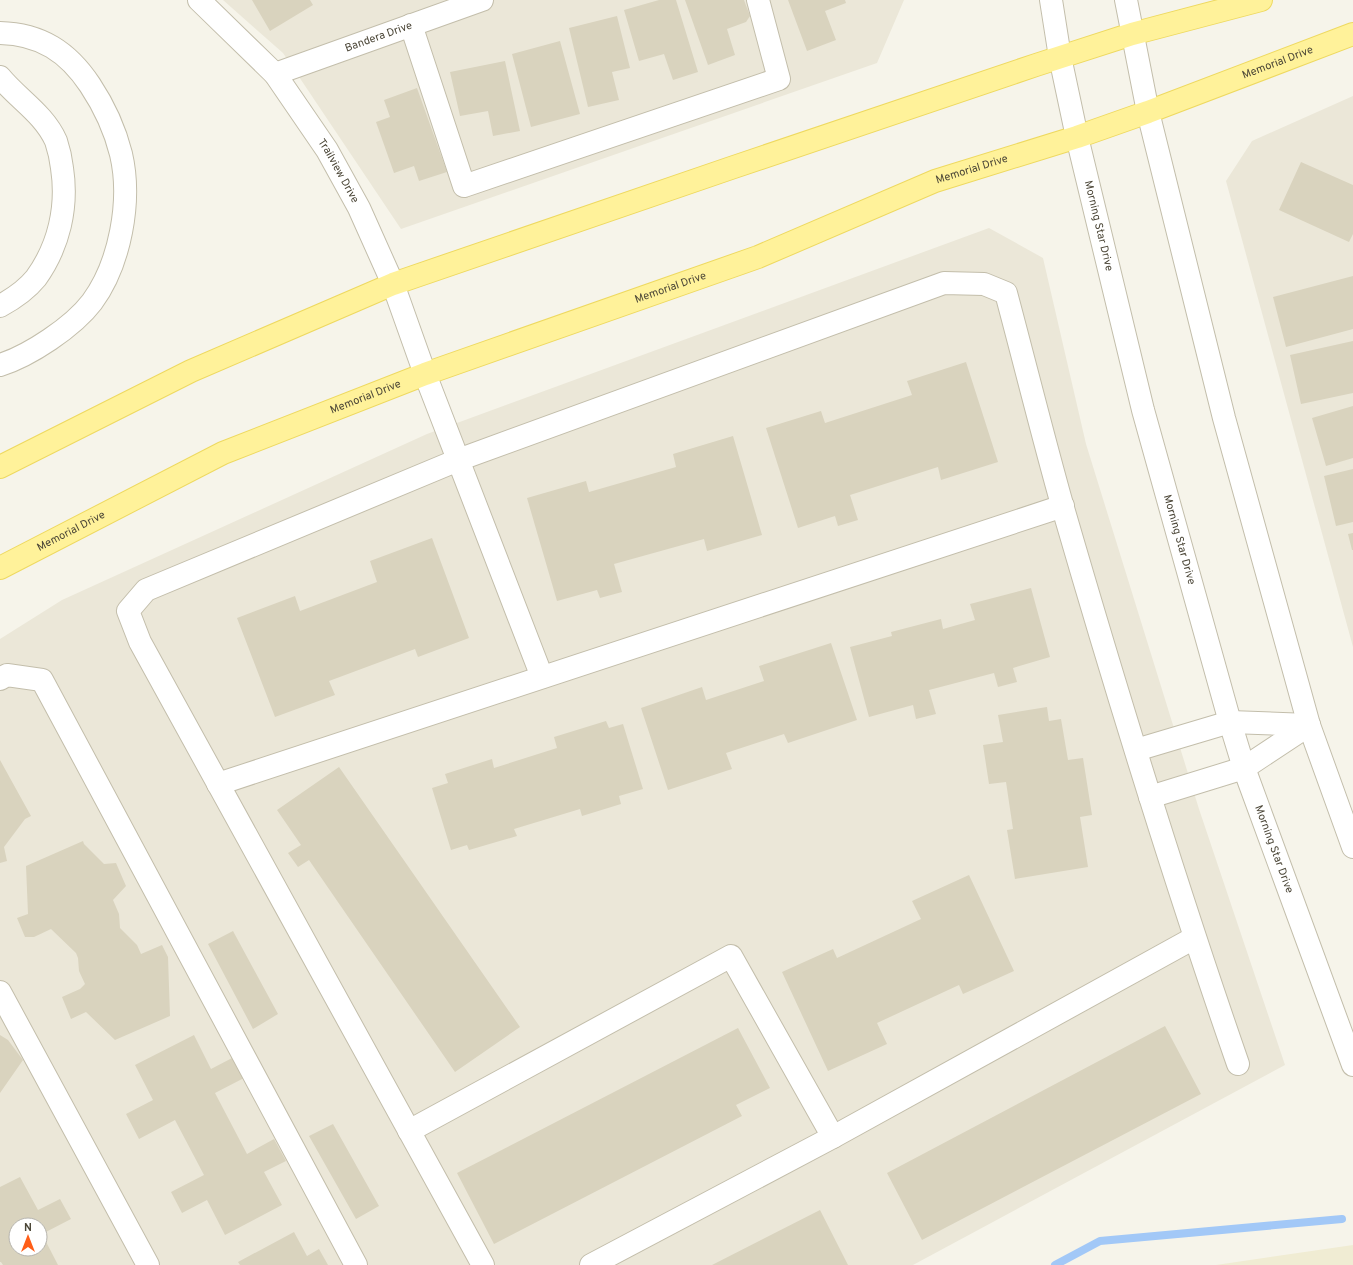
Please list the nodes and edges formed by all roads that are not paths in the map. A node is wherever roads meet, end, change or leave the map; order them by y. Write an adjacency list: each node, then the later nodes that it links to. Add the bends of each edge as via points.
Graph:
1 (199, 0): 12 (street, Trailview Drive)
2 (482, 0): 7 (street, Bandera Drive)
3 (758, 0): 7 (street, via 779,79 464,186)
4 (1051, 0): 11 (street, Morning Star Drive)
5 (1126, 0): 9 (street)
6 (1261, 0): 9 (main road)
7 (411, 25): 12 (street, Bandera Drive)
8 (0, 33): 18 (street, via 13,33 46,43 60,51 81,72 96,94 116,136 121,155 124,194 120,238 108,274 91,303 79,317 52,338 30,352)
9 (1132, 34): 11 (main road); 14 (street)
10 (1353, 34): 14 (main road, Memorial Drive)
11 (1060, 57): 15 (street, Morning Star Drive); 16 (main road)
12 (275, 74): 16 (street, Trailview Drive, via 327,150 359,208)
13 (0, 77): 17 (street, via 35,111 48,128 56,142 64,176 63,215 53,248 35,279)
14 (1148, 112): 15 (main road, Memorial Drive); 27 (street, via 1224,418)
15 (1077, 137): 19 (main road, Memorial Drive, via 935,181 758,257); 26 (street, Morning Star Drive, via 1143,410)
16 (393, 284): 19 (street, Trailview Drive); 21 (main road, via 191,371)
17 (0, 306)
18 (0, 365)
19 (426, 374): 20 (street, Trailview Drive); 23 (main road, Memorial Drive, via 223,453)
20 (458, 460): 22 (street, via 944,283 984,284 1006,293); 24 (street, Trailview Drive); 30 (street, via 146,590 128,611 140,642)
21 (0, 467)
22 (1063, 506): 24 (street); 28 (street)
23 (0, 568)
24 (542, 677): 30 (street)
25 (0, 679): 40 (street, via 7,675 42,680)
26 (1230, 722): 27 (street); 28 (street); 29 (street, Morning Star Drive)
27 (1309, 725): 29 (street); 32 (street)
28 (1136, 750): 31 (street)
29 (1244, 768): 31 (street); 36 (street, Morning Star Drive)
30 (218, 784): 37 (street)
31 (1150, 797): 33 (street)
32 (1353, 847)
33 (1194, 938): 35 (street); 38 (street)
34 (0, 992): 39 (street)
35 (1238, 1064)
36 (1353, 1066)
37 (409, 1131): 38 (street, via 731,956); 41 (street)
38 (833, 1137): 42 (street)
39 (148, 1265)
40 (356, 1265)
41 (483, 1265)
42 (591, 1265)

